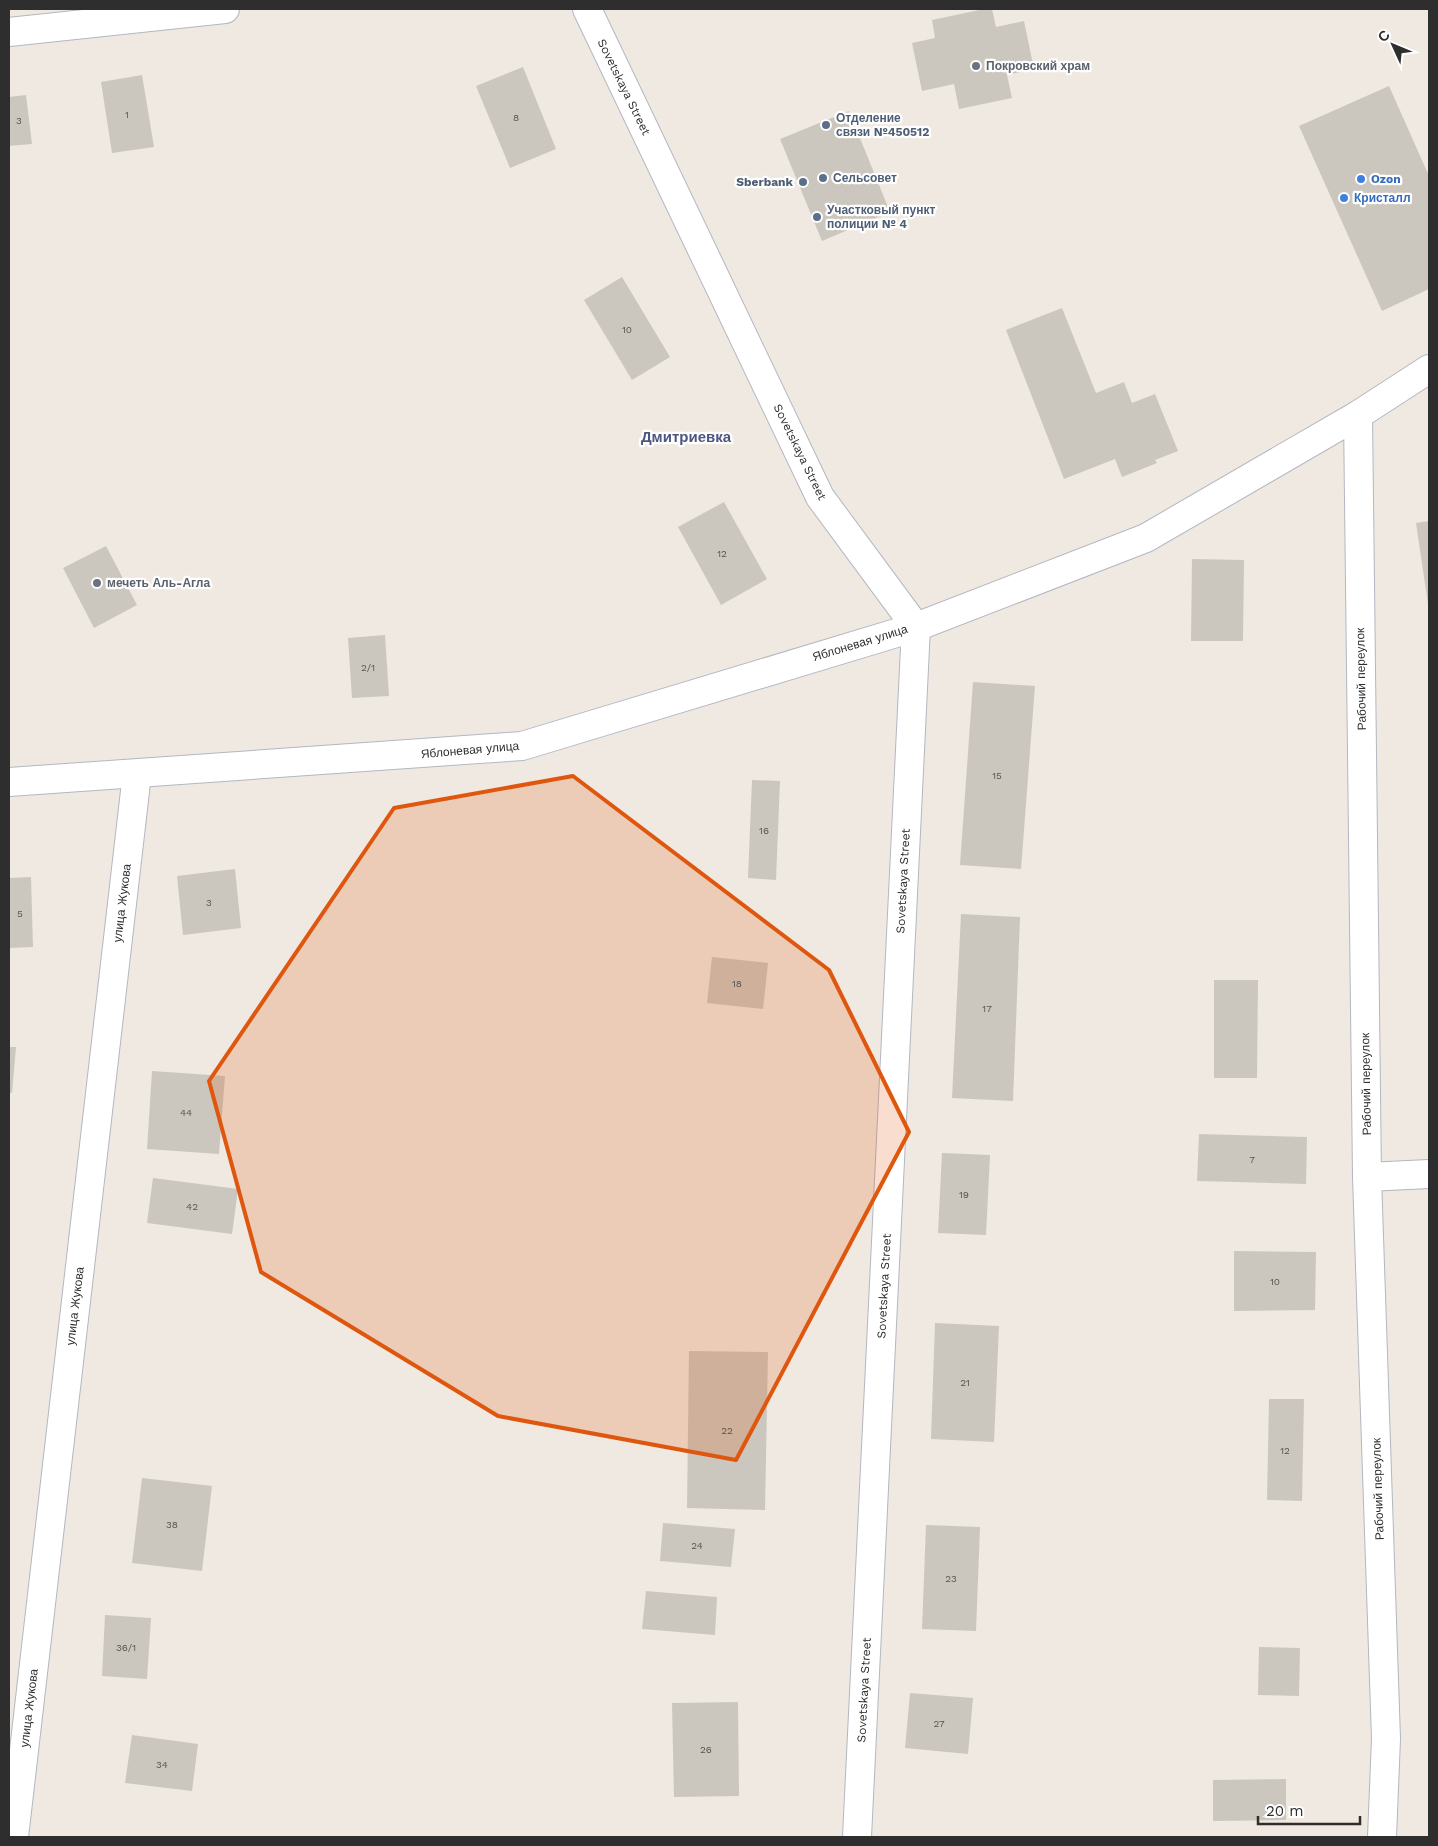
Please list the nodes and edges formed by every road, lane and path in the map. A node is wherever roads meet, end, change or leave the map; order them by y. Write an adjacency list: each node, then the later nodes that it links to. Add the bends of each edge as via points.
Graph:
1 (225, 9): 3 (street)
2 (587, 9): 6 (street, Sovetskaya Street, via 820,497)
3 (9, 32)
4 (1429, 369): 5 (street)
5 (1358, 415): 6 (street, Яблоневая улица, via 1146,538); 10 (street, Рабочий переулок)
6 (916, 626): 7 (street, Яблоневая улица, via 522,746); 12 (street, Sovetskaya Street)
7 (137, 774): 8 (street, Яблоневая улица); 11 (street, улица Жукова)
8 (9, 782)
9 (1429, 1174): 10 (street)
10 (1367, 1177): 13 (street, Рабочий переулок, via 1386,1739)
11 (14, 1837)
12 (857, 1837)
13 (1382, 1837)

